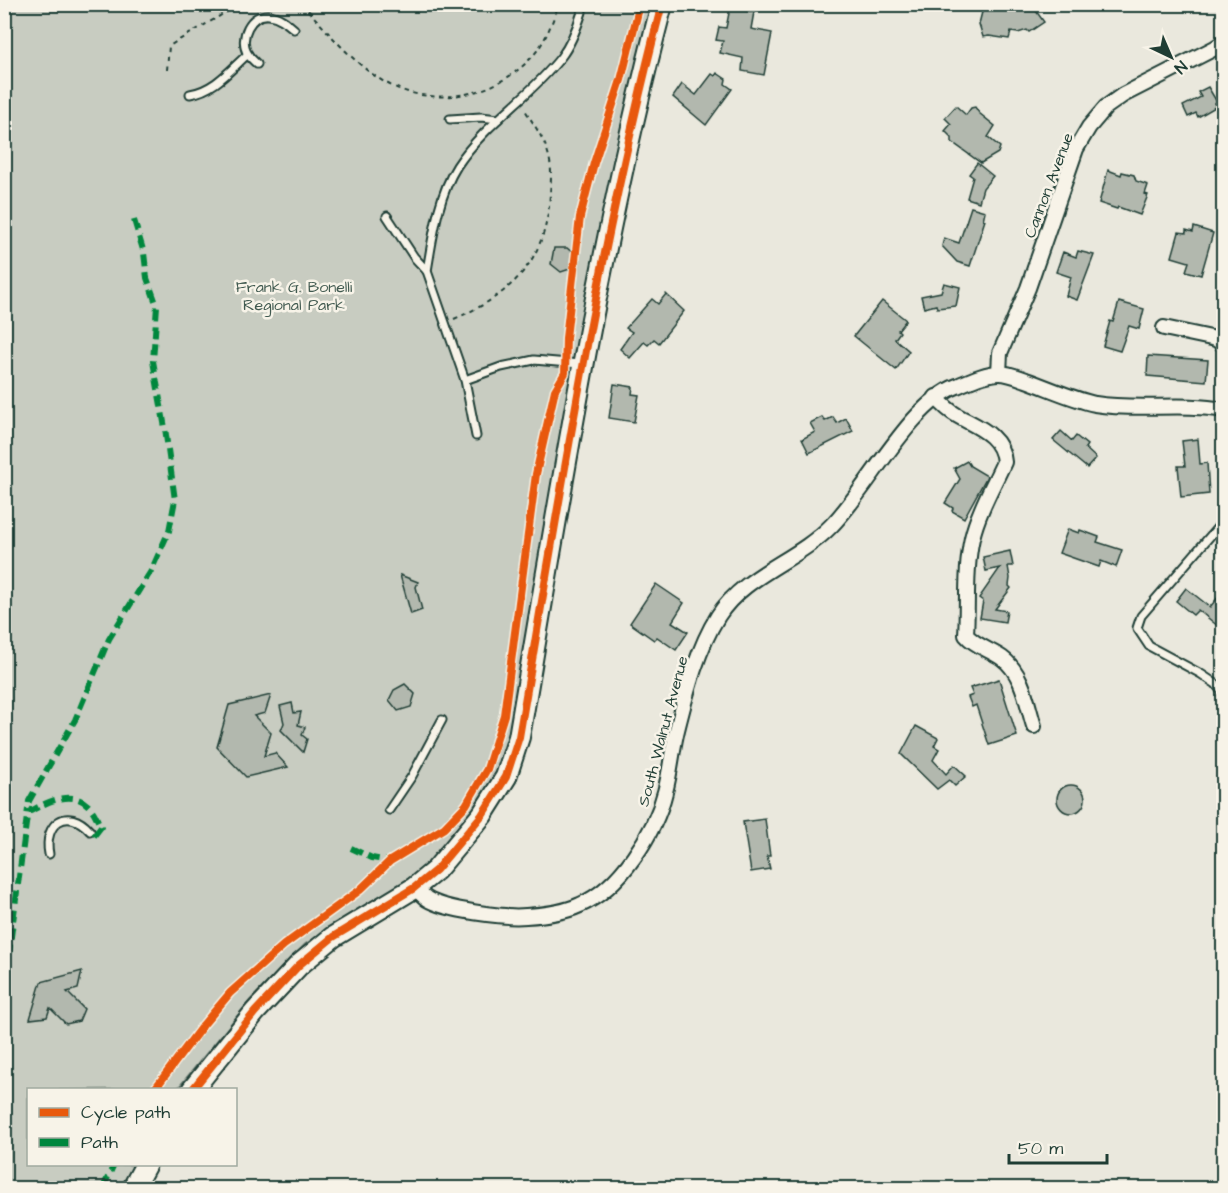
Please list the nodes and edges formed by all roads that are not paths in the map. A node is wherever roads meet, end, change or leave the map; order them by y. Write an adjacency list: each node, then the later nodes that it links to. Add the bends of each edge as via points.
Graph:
1 (662, 4): 14 (street, via 623,160)
2 (582, 12): 9 (lane, via 562,56)
3 (294, 29): 5 (lane, via 282,19 268,15 256,18 244,40)
4 (1224, 42): 15 (street, Cannon Avenue, via 1123,95 1089,127 1077,148 1028,288 1000,353)
5 (248, 54): 6 (lane); 7 (lane, via 216,84)
6 (257, 64)
7 (190, 94)
8 (450, 119): 9 (lane)
9 (498, 119): 11 (lane, via 456,167 439,210)
10 (387, 216): 11 (lane)
11 (427, 271): 16 (lane)
12 (1164, 328): 13 (street, via 1216,339)
13 (1224, 345)
14 (583, 364): 16 (lane, via 534,360); 27 (street, via 519,736 506,777 459,845)
15 (999, 373): 17 (street, South Walnut Avenue); 18 (street, via 1093,403)
16 (465, 380): 19 (lane)
17 (936, 397): 23 (street, via 956,415 989,433 1004,456 972,538 966,635 1012,667); 27 (street, South Walnut Avenue, via 830,528 743,587 719,615 696,666 678,727 665,794 652,828 633,860 608,886 582,905 553,914 517,917 478,913 429,900)
18 (1224, 410)
19 (476, 436)
20 (1224, 520): 21 (lane, via 1141,616 1137,628 1149,646 1201,674)
21 (1224, 695)
22 (442, 720): 24 (lane)
23 (1034, 726)
24 (389, 810)
25 (90, 831): 26 (lane, via 71,818 61,821 52,827 47,838)
26 (49, 854)
27 (414, 888): 28 (street, via 333,937 299,965)
28 (193, 1088)
29 (145, 1166): 30 (street)
30 (133, 1188)

